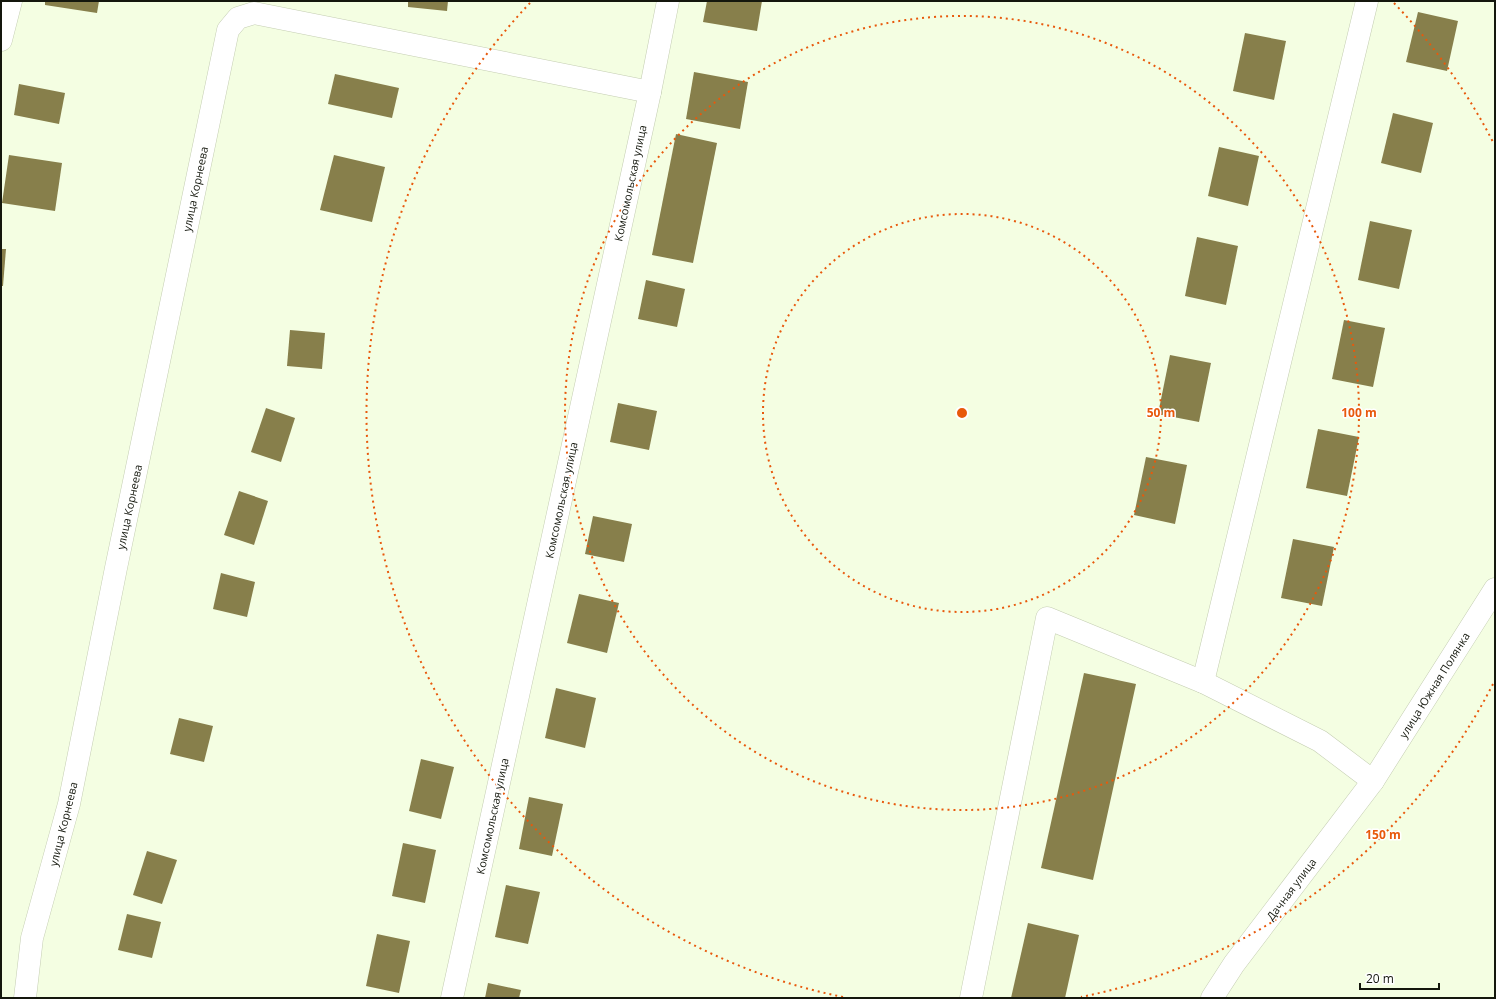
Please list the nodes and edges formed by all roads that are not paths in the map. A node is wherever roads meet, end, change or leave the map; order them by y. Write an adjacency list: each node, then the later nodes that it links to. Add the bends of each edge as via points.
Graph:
1 (11, 1): 4 (street)
2 (668, 1): 5 (street, Комсомольская улица)
3 (1367, 1): 7 (street)
4 (1, 40)
5 (650, 92): 9 (street, улица Корнеева, via 254,13 238,18 228,30 69,804 32,938); 10 (street, Комсомольская улица)
6 (1495, 589): 8 (street, улица Южная Полянка)
7 (1203, 682): 8 (street, via 1320,741); 11 (street, via 1047,618)
8 (1373, 781): 12 (street, Дачная улица, via 1234,964)
9 (25, 998)
10 (452, 998)
11 (971, 998)
12 (1212, 998)

